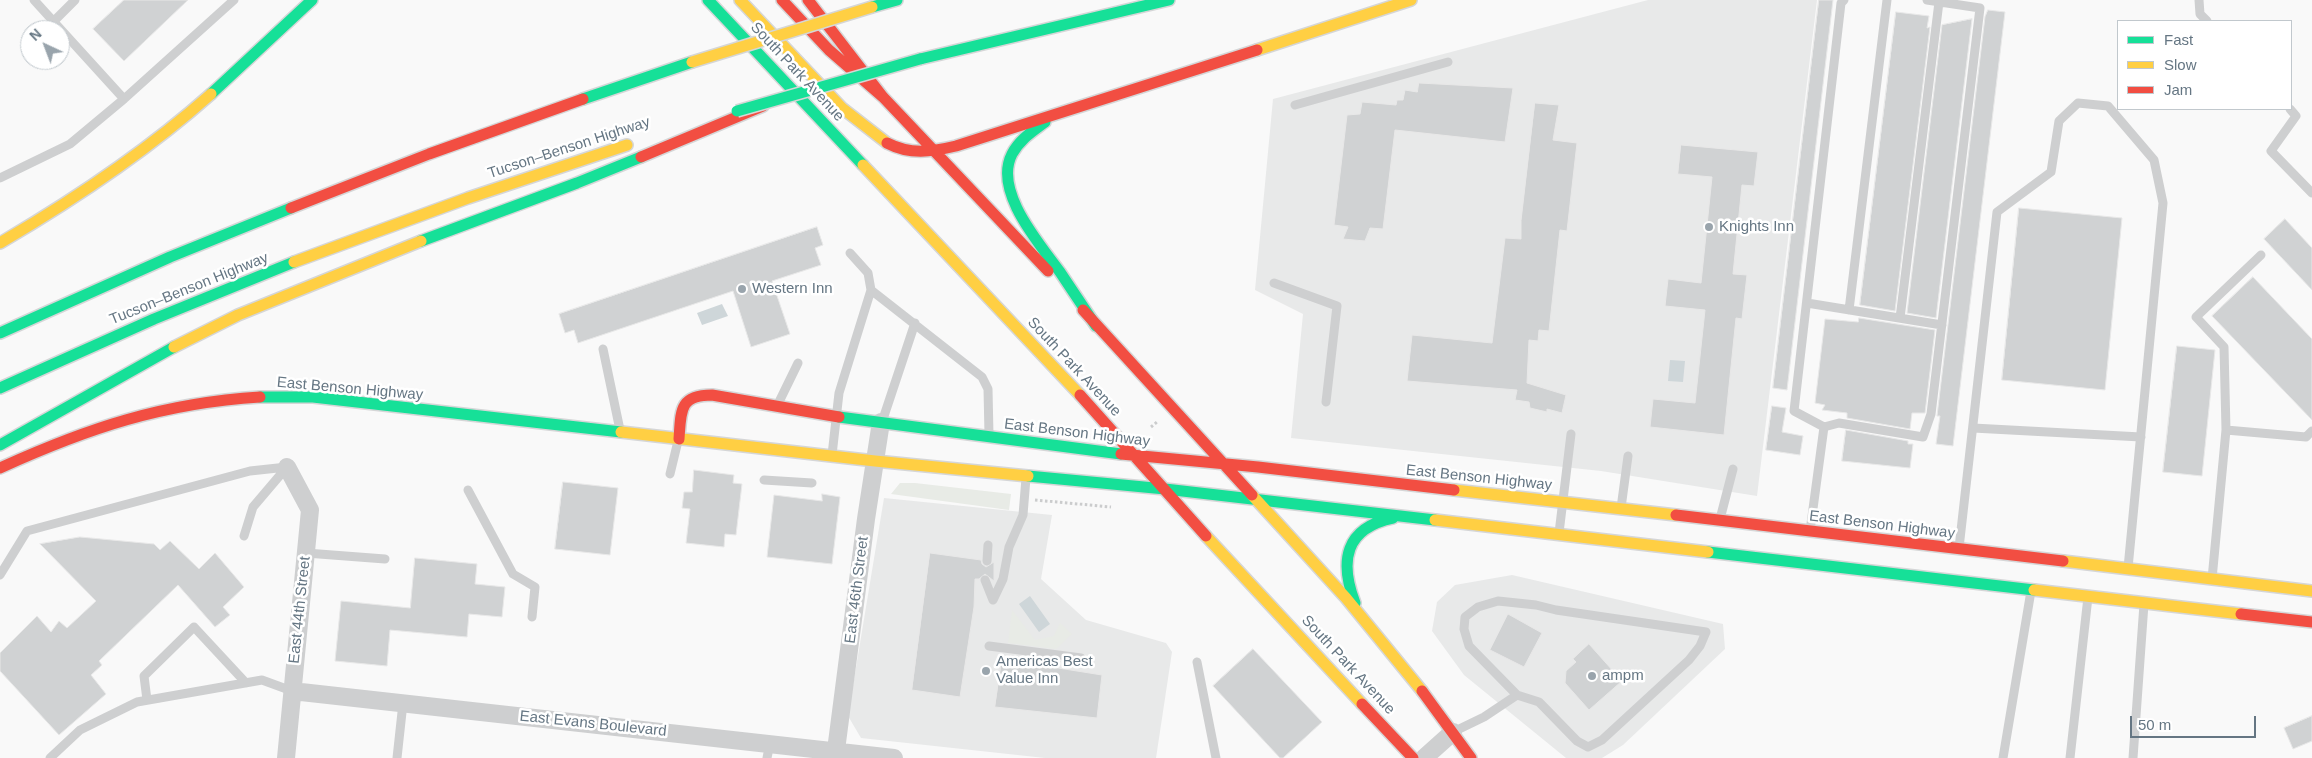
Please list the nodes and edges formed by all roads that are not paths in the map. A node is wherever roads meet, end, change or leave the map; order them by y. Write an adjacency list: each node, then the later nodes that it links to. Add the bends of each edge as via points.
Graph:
1 (34, 0): 18 (lane)
2 (76, 0): 19 (lane)
3 (234, 0): 25 (lane)
4 (312, 0): 35 (main road, via 155,142 103,181)
5 (708, 0): 67 (main road, South Park Avenue)
6 (740, 0): 32 (main road, via 842,108 878,138 895,148)
7 (782, 0): 24 (main road, via 829,50)
8 (808, 0): 24 (main road)
9 (897, 0): 22 (main road, bridge)
10 (1169, 0): 29 (main road, bridge, via 920,59 787,96)
11 (1411, 0): 27 (main road)
12 (1844, 0): 42 (lane)
13 (1887, 0): 43 (lane)
14 (1927, 0): 16 (lane)
15 (2199, 0): 20 (lane, via 2200,14)
16 (1939, 2): 44 (lane); 46 (lane, via 1980,8)
17 (826, 7): 22 (main road, bridge)
18 (51, 20)
19 (55, 20)
20 (2206, 20)
21 (70, 40): 25 (lane)
22 (692, 62): 36 (main road, via 446,147)
23 (1448, 62): 26 (lane)
24 (883, 97): 32 (main road)
25 (124, 99): 33 (lane, via 70,144)
26 (1295, 106)
27 (1072, 110): 32 (main road); 47 (main road, via 1040,125 1023,138 1015,150 1007,177 1010,195 1020,214)
28 (2291, 110): 34 (lane, via 2296,116 2272,151)
29 (739, 113): 30 (main road); 65 (main road, via 577,183 238,315)
30 (680, 128)
31 (639, 141): 51 (main road, Tucson–Benson Highway, via 519,179 322,251 162,315)
32 (935, 152): 47 (main road, via 1070,294)
33 (0, 178)
34 (2312, 193)
35 (0, 244)
36 (186, 250): 41 (main road); 48 (main road)
37 (850, 253): 40 (lane, via 868,273)
38 (2261, 255): 58 (lane, via 2196,316 2224,347)
39 (1274, 283): 52 (lane, via 1337,306)
40 (871, 290): 45 (lane); 54 (lane, via 839,392)
41 (65, 291)
42 (1806, 303): 43 (lane); 56 (lane, via 1794,411)
43 (1849, 310): 44 (lane)
44 (1900, 318): 46 (lane)
45 (915, 323): 55 (lane); 62 (lane, via 982,377 988,389)
46 (1942, 325): 56 (lane, via 1931,414 1922,437 1839,423)
47 (1096, 326): 70 (main road)
48 (0, 333)
49 (602, 349): 60 (lane)
50 (798, 363): 53 (lane)
51 (0, 388)
52 (1326, 402)
53 (776, 406): 54 (main road, East Benson Highway); 64 (main road, East Benson Highway, via 697,394 687,398 682,406)
54 (836, 416): 55 (main road, East Benson Highway); 66 (lane)
55 (882, 422): 62 (main road, East Benson Highway); 69 (street, East 46th Street)
56 (1824, 427): 85 (lane)
57 (1973, 428): 63 (lane); 63 (lane, via 1997,212 2051,172 2059,121 2078,103 2108,106 2154,160 2162,203); 90 (lane)
58 (2226, 430): 59 (lane, via 2306,437); 98 (lane)
59 (2312, 431)
60 (620, 432): 64 (main road, East Benson Highway); 72 (main road, East Benson Highway, via 313,397 236,398 184,404 112,421)
61 (1571, 434): 81 (lane)
62 (989, 436): 67 (main road, East Benson Highway)
63 (2140, 437): 94 (lane)
64 (678, 439): 66 (main road, East Benson Highway); 74 (lane)
65 (0, 445)
66 (832, 456): 69 (main road, East Benson Highway)
67 (1136, 456): 70 (main road, East Benson Highway); 78 (main road, South Park Avenue)
68 (1628, 456): 82 (lane)
69 (875, 461): 75 (main road, East Benson Highway); 118 (street, East 46th Street)
70 (1224, 464): 80 (main road); 81 (main road, East Benson Highway)
71 (288, 467): 86 (lane, via 253,507); 91 (street, East 44th Street, via 310,510); 96 (lane, via 250,471 27,531)
72 (0, 468)
73 (1733, 469): 84 (lane)
74 (670, 474)
75 (1027, 476): 78 (main road, East Benson Highway); 97 (lane, via 1023,515 1009,547 1003,579 993,600)
76 (764, 480): 77 (lane)
77 (812, 483)
78 (1165, 489): 80 (main road, East Benson Highway); 114 (main road, South Park Avenue)
79 (468, 490): 103 (lane, via 513,574 535,588)
80 (1258, 501): 83 (main road, East Benson Highway); 104 (main road)
81 (1563, 502): 82 (main road, East Benson Highway); 87 (lane)
82 (1621, 509): 84 (main road, East Benson Highway)
83 (1406, 518): 87 (main road, East Benson Highway); 104 (main road, via 1391,518 1369,525 1350,547 1346,578)
84 (1720, 520): 85 (main road, East Benson Highway)
85 (1810, 531): 89 (main road, East Benson Highway)
86 (244, 536)
87 (1558, 536): 95 (main road, East Benson Highway)
88 (988, 545): 93 (lane)
89 (1893, 549): 90 (main road, East Benson Highway); 95 (main road)
90 (1959, 549): 94 (main road, East Benson Highway)
91 (306, 553): 92 (lane); 110 (street, East 44th Street)
92 (385, 559)
93 (987, 561)
94 (2128, 568): 98 (main road, East Benson Highway)
95 (1889, 574): 99 (main road, East Benson Highway)
96 (0, 575)
97 (985, 580)
98 (2212, 580): 100 (main road, East Benson Highway)
99 (2031, 590): 101 (main road, East Benson Highway); 127 (lane)
100 (2312, 591)
101 (2088, 596): 102 (main road, East Benson Highway); 128 (lane)
102 (2144, 603): 105 (main road, East Benson Highway); 129 (lane)
103 (532, 617)
104 (1364, 620): 115 (main road)
105 (2312, 622)
106 (989, 646): 107 (lane)
107 (1081, 658)
108 (1197, 662): 123 (lane)
109 (246, 682): 110 (lane, via 262,680); 112 (lane); 112 (lane, via 194,627 144,676)
110 (292, 691): 113 (street, East Evans Boulevard); 120 (street, East 44th Street)
111 (1517, 695): 111 (lane, via 1470,646 1464,629 1465,617 1478,607 1498,600 1706,632 1689,660 1602,740 1588,746 1577,741 1539,702); 115 (lane, via 1484,717)
112 (147, 700): 119 (lane, via 80,730)
113 (403, 703): 117 (street, East Evans Boulevard); 121 (lane)
114 (1372, 714): 116 (main road); 124 (main road, South Park Avenue)
115 (1453, 732): 125 (street); 126 (main road)
116 (1384, 745)
117 (768, 751): 118 (street, East Evans Boulevard)
118 (835, 754): 122 (street, East Evans Boulevard)
119 (50, 758)
120 (286, 758)
121 (397, 758)
122 (894, 758)
123 (1216, 758)
124 (1414, 758)
125 (1424, 758)
126 (1471, 758)
127 (2003, 758)
128 (2070, 758)
129 (2133, 758)

